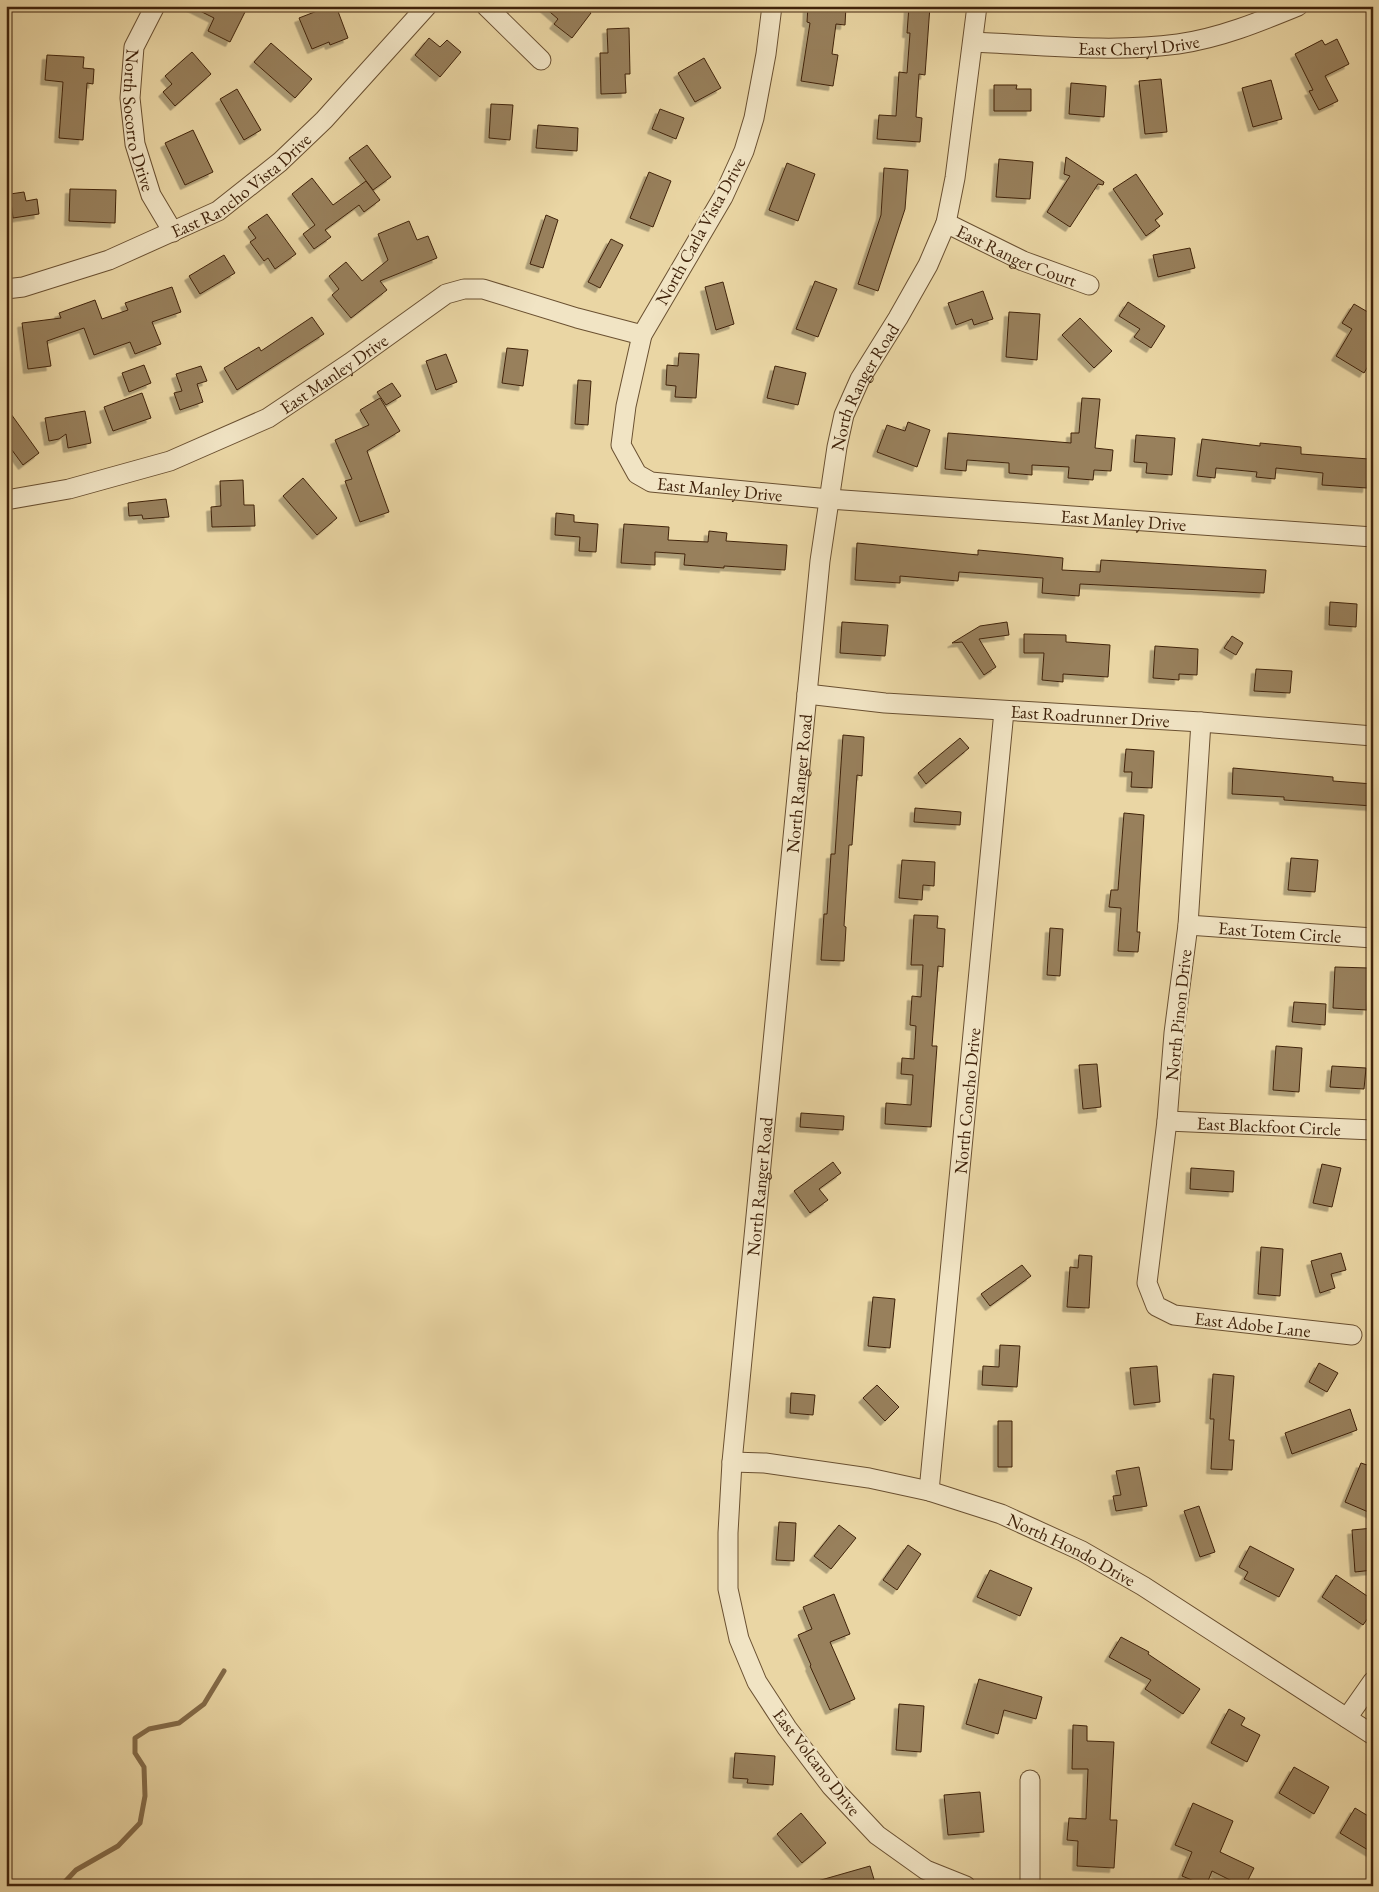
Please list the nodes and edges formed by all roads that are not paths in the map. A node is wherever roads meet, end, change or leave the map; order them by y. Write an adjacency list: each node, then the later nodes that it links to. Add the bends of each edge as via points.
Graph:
1 (155, 6): 10 (street, North Socorro Drive, via 134,47 130,98 135,144 151,195)
2 (427, 6): 10 (street, East Rancho Vista Drive, via 324,120 280,162 218,211)
3 (486, 6): 8 (street)
4 (772, 6): 13 (street, North Carla Vista Drive, via 754,118 744,151 723,197)
5 (977, 6): 7 (street, North Ranger Road)
6 (1298, 6): 7 (street, East Cheryl Drive, via 1236,30 1179,44 1118,49)
7 (973, 42): 9 (street, North Ranger Road)
8 (541, 60)
9 (946, 223): 11 (street, East Ranger Court, via 1023,261); 14 (street, North Ranger Road, via 928,265 860,379 844,415)
10 (172, 232): 12 (street, East Rancho Vista Drive, via 109,260 23,287)
11 (1089, 286)
12 (6, 289)
13 (642, 335): 14 (street, East Manley Drive, via 621,445 637,474 651,482); 15 (street, East Manley Drive, via 483,289 464,289 446,294 268,418 170,461 69,489)
14 (829, 499): 16 (street, East Manley Drive); 17 (street, North Ranger Road)
15 (6, 500)
16 (1373, 537)
17 (807, 694): 18 (street, East Roadrunner Drive); 27 (street, North Ranger Road)
18 (1004, 711): 19 (street, East Roadrunner Drive); 28 (street, North Concho Drive)
19 (1201, 722): 20 (street, East Roadrunner Drive); 21 (street, North Pinon Drive)
20 (1373, 736)
21 (1188, 925): 22 (street, East Totem Circle); 23 (street, North Pinon Drive)
22 (1373, 938)
23 (1167, 1120): 24 (street, East Blackfoot Circle); 25 (street, North Pinon Drive, via 1147,1283)
24 (1373, 1130)
25 (1156, 1306): 26 (street, East Adobe Lane, via 1174,1316)
26 (1352, 1335)
27 (732, 1462): 28 (street, North Hondo Drive, via 869,1478); 29 (street, North Ranger Road)
28 (929, 1490): 31 (street, North Hondo Drive, via 1001,1514 1082,1551 1143,1586)
29 (728, 1589): 34 (street, East Volcano Drive, via 739,1639 757,1682 831,1786 877,1835 926,1870)
30 (1373, 1681): 31 (street)
31 (1347, 1718): 32 (street, North Hondo Drive)
32 (1373, 1735)
33 (1030, 1780): 35 (street)
34 (966, 1886)
35 (1030, 1886)

